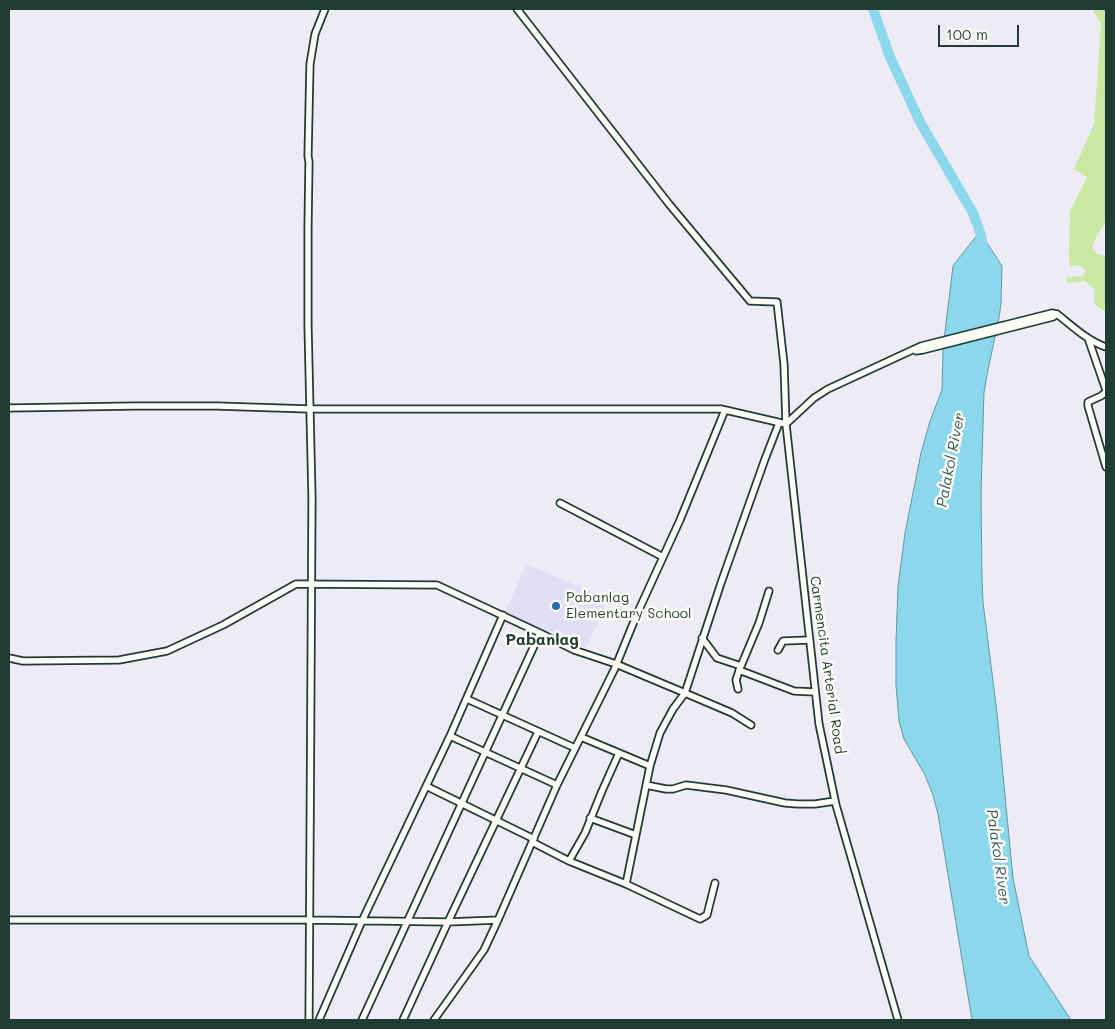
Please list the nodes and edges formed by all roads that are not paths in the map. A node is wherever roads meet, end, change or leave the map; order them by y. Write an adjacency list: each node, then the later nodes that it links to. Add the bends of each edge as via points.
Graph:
1 (325, 9): 7 (street, via 315,34 310,64)
2 (517, 9): 9 (street, Carmencita Arterial Road, via 669,204 750,301 777,302 784,364)
3 (1088, 337): 4 (street); 5 (street); 9 (street, via 1054,315 922,348 828,389)
4 (1106, 347)
5 (1106, 391): 10 (street, via 1088,402 1088,406)
6 (9, 408): 7 (street, via 217,406)
7 (309, 409): 8 (street); 13 (street)
8 (725, 410): 9 (street); 12 (street)
9 (782, 423): 17 (street, via 765,459); 18 (street, Carmencita Arterial Road)
10 (1106, 468)
11 (560, 503): 12 (street)
12 (663, 557): 21 (street)
13 (311, 584): 15 (street, via 437,585); 20 (street, via 296,584 167,651 119,660 23,661); 50 (street)
14 (769, 591): 22 (street)
15 (503, 615): 16 (street); 26 (street)
16 (540, 633): 21 (street, via 574,650); 27 (street)
17 (702, 638): 22 (street, via 717,658); 25 (street)
18 (809, 640): 19 (street, via 783,641); 24 (street, Carmencita Arterial Road)
19 (778, 650)
20 (9, 658)
21 (616, 664): 25 (street); 31 (street)
22 (740, 668): 23 (street, via 736,680); 24 (street, via 794,691)
23 (738, 689)
24 (815, 692): 40 (street, Carmencita Arterial Road)
25 (685, 693): 28 (street, via 732,713); 35 (street, via 660,733)
26 (466, 699): 27 (street); 30 (street)
27 (502, 715): 29 (street); 33 (street)
28 (751, 725)
29 (538, 732): 32 (street); 36 (street)
30 (450, 736): 33 (street); 39 (street)
31 (581, 737): 32 (street); 34 (street)
32 (575, 748): 37 (street)
33 (485, 752): 36 (street); 41 (street)
34 (619, 753): 35 (street); 42 (street)
35 (650, 766): 38 (street)
36 (521, 769): 37 (street); 43 (street)
37 (557, 785): 45 (street)
38 (646, 785): 40 (street, via 666,789 686,785 726,790 785,803); 44 (street)
39 (426, 786): 41 (street); 52 (street)
40 (835, 801): 60 (street, Carmencita Arterial Road)
41 (461, 803): 43 (street); 53 (street)
42 (590, 818): 44 (street); 46 (street)
43 (496, 821): 45 (street); 54 (street)
44 (636, 835): 48 (street)
45 (533, 840): 46 (street); 51 (street)
46 (569, 861): 48 (street)
47 (715, 883): 48 (street, via 707,915 700,919)
48 (626, 884)
49 (9, 920): 50 (street)
50 (309, 920): 52 (street); 55 (street)
51 (498, 920): 54 (street); 59 (street, via 484,950)
52 (362, 921): 53 (street); 56 (street)
53 (406, 922): 54 (street); 57 (street)
54 (448, 922): 58 (street)
55 (309, 1020)
56 (319, 1020)
57 (362, 1020)
58 (402, 1020)
59 (434, 1020)
60 (898, 1020)

